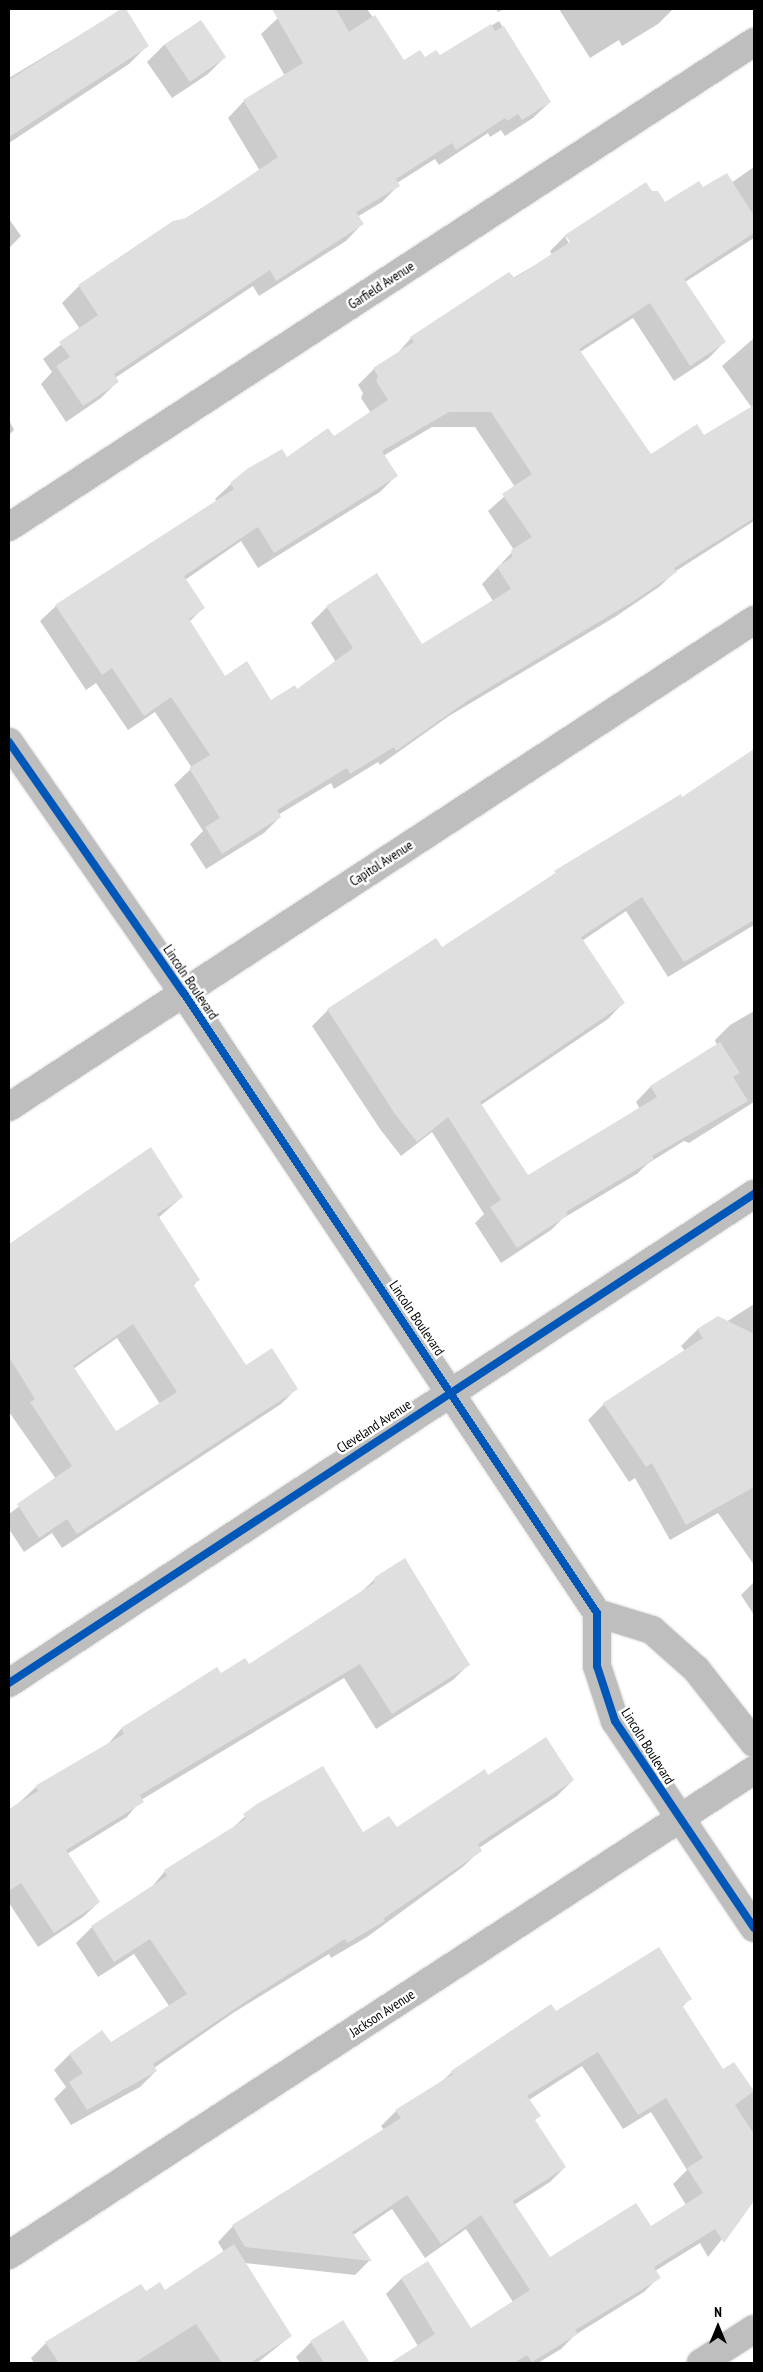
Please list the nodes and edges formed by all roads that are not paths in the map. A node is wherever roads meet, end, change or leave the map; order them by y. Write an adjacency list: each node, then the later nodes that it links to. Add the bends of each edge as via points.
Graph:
1 (754, 42): 2 (street, Garfield Avenue)
2 (9, 527)
3 (754, 620): 5 (street, Capitol Avenue)
4 (9, 742): 5 (street, Lincoln Boulevard)
5 (183, 992): 6 (street, Capitol Avenue); 8 (street, Lincoln Boulevard)
6 (9, 1107)
7 (754, 1194): 8 (street, Cleveland Avenue)
8 (451, 1390): 9 (street, Lincoln Boulevard); 10 (street, Cleveland Avenue)
9 (597, 1613): 11 (street, via 652,1630 696,1669); 13 (street, Lincoln Boulevard, via 597,1666 615,1721)
10 (9, 1683)
11 (754, 1743)
12 (754, 1770): 13 (street, Jackson Avenue)
13 (680, 1819): 14 (street, Lincoln Boulevard); 15 (street, Jackson Avenue)
14 (754, 1928)
15 (9, 2255)
16 (754, 2329): 17 (street)
17 (701, 2363)

